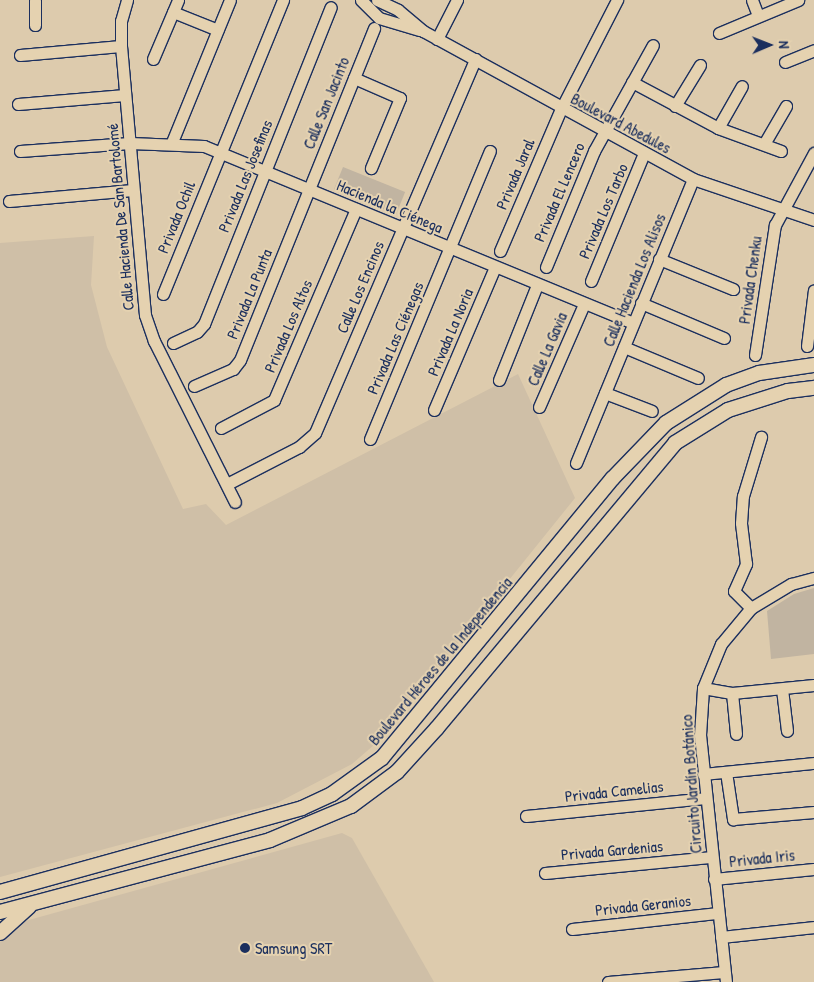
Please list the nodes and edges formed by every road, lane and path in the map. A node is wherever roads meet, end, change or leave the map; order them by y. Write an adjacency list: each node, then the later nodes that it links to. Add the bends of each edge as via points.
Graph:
1 (35, 0): 17 (street)
2 (127, 0): 24 (street, Calle Hacienda De San Bartolomé, via 121,21)
3 (178, 0): 14 (street)
4 (230, 0): 19 (street)
5 (283, 0): 47 (street, Privada Ochil)
6 (361, 0): 16 (street, Boulevard Abedules, via 372,14)
7 (377, 0): 12 (street, Boulevard Abedules)
8 (457, 0): 22 (street)
9 (617, 0): 38 (street, Privada Jaral)
10 (752, 0): 15 (street)
11 (798, 0): 15 (street)
12 (400, 5): 16 (street); 20 (street, Boulevard Abedules)
13 (331, 7): 51 (street, Privada Las Josefinas)
14 (173, 12): 19 (street); 27 (street)
15 (758, 16): 21 (street)
16 (391, 23): 20 (street, Boulevard Abedules)
17 (34, 25)
18 (374, 28): 31 (street, Calle San Jacinto)
19 (218, 30): 41 (street)
20 (423, 31): 22 (street, Boulevard Abedules)
21 (719, 33)
22 (436, 39): 28 (street, Boulevard Abedules)
23 (652, 45): 32 (street, Privada El Lencero)
24 (121, 46): 26 (street); 34 (street, Calle Hacienda De San Bartolomé)
25 (814, 50): 29 (street)
26 (20, 55)
27 (153, 59)
28 (475, 59): 38 (street, Boulevard Abedules); 59 (street, Calle Los Encinos)
29 (786, 62)
30 (700, 65): 36 (street)
31 (354, 78): 50 (street, via 400,98); 54 (street, Calle San Jacinto)
32 (632, 82): 36 (street); 40 (street, Privada El Lencero)
33 (742, 86): 39 (street)
34 (125, 95): 35 (street); 42 (street, Calle Hacienda De San Bartolomé)
35 (18, 104)
36 (675, 106): 39 (street)
37 (786, 106): 43 (street)
38 (561, 109): 40 (street, Boulevard Abedules); 61 (street, Privada Jaral)
39 (718, 128): 43 (street)
40 (605, 132): 48 (street, Boulevard Abedules); 64 (street, Privada El Lencero, via 587,166)
41 (172, 142): 42 (street, Hacienda la Ciénega); 47 (street, Hacienda la Ciénega, via 204,146)
42 (130, 143): 45 (street, Hacienda la Ciénega); 53 (street, Calle Hacienda De San Bartolomé)
43 (764, 144): 44 (street)
44 (782, 150)
45 (20, 151)
46 (490, 151): 60 (street, Privada Las Ciénegas)
47 (220, 152): 51 (street, Hacienda la Ciénega); 69 (street, Privada Ochil)
48 (644, 153): 52 (street, Boulevard Abedules); 65 (street, Privada Los Tarbo)
49 (814, 153): 57 (street, Privada Chenku)
50 (371, 168)
51 (264, 171): 54 (street, Hacienda la Ciénega); 74 (street, Privada Las Josefinas, via 201,329)
52 (693, 179): 57 (street, Boulevard Abedules); 62 (street, Calle Hacienda Los Alisos)
53 (133, 190): 55 (street); 91 (street, Calle Hacienda De San Bartolomé, via 142,300 149,328)
54 (308, 190): 56 (street, Hacienda la Ciénega); 81 (street, Privada La Punta, via 238,365)
55 (9, 201)
56 (356, 209): 59 (street, Hacienda la Ciénega); 87 (street, Privada Los Altos, via 274,400)
57 (782, 211): 58 (street, Boulevard Abedules); 77 (street, Privada Chenku, via 773,233)
58 (814, 220)
59 (403, 228): 60 (street, Hacienda la Ciénega); 91 (street, Calle Los Encinos, via 315,433 299,447)
60 (450, 248): 63 (street, Hacienda la Ciénega); 89 (street, Privada Las Ciénegas)
61 (500, 251)
62 (659, 259): 67 (street); 70 (street, Calle Hacienda Los Alisos)
63 (495, 267): 66 (street, Hacienda la Ciénega); 85 (street, Privada La Noria)
64 (546, 267)
65 (591, 281)
66 (538, 285): 71 (street, Hacienda la Ciénega); 80 (street)
67 (733, 289)
68 (814, 290): 75 (street)
69 (162, 294)
70 (642, 303): 72 (street, Calle Hacienda Los Alisos); 73 (street)
71 (584, 304): 72 (street, Hacienda la Ciénega); 84 (street, Calle La Gavia)
72 (633, 323): 76 (street, Calle Hacienda Los Alisos)
73 (724, 338)
74 (174, 343)
75 (807, 346)
76 (624, 347): 79 (street); 83 (street, Calle Hacienda Los Alisos)
77 (756, 355)
78 (814, 365): 99 (main road, Boulevard Héroes de la Independencia, via 766,372 726,385 666,423 612,479)
79 (698, 378)
80 (499, 380)
81 (194, 386)
82 (814, 388): 103 (main road, via 780,393 728,410 675,443)
83 (605, 393): 86 (street); 90 (street, Calle Hacienda Los Alisos)
84 (539, 406)
85 (434, 410)
86 (652, 411)
87 (221, 428)
88 (761, 437): 94 (street, via 743,496 741,523 746,564 734,592)
89 (370, 439)
90 (576, 464)
91 (227, 484): 92 (street, Calle Hacienda De San Bartolomé)
92 (235, 502)
93 (814, 578): 94 (street, Circuito Jardín Botánico, via 791,584)
94 (751, 608): 96 (street, Circuito Jardín Botánico, via 721,644)
95 (814, 685): 97 (street)
96 (703, 688): 98 (street); 105 (street, Circuito Jardín Botánico, via 700,735)
97 (782, 689): 98 (street); 100 (street)
98 (732, 693): 101 (street)
99 (409, 725): 103 (main road, via 415,738); 113 (main road, Boulevard Héroes de la Independencia, via 382,758 332,794 302,808)
100 (787, 731)
101 (736, 734)
102 (814, 763): 104 (street)
103 (397, 772): 114 (main road, via 351,806 302,829)
104 (726, 772): 105 (street); 107 (street, via 733,819)
105 (703, 774): 106 (street, Circuito Jardín Botánico)
106 (705, 798): 108 (street, Privada Camelias); 109 (street, Circuito Jardín Botánico)
107 (814, 812)
108 (526, 816)
109 (712, 857): 111 (street, Privada Gardenias); 112 (street, Circuito Jardín Botánico)
110 (814, 869): 112 (street, Privada Iris)
111 (545, 873)
112 (714, 879): 116 (street, Circuito Jardín Botánico)
113 (0, 892)
114 (30, 905): 115 (main road); 119 (main road)
115 (0, 912)
116 (718, 913): 118 (street, Privada Geranios); 120 (street, Circuito Jardín Botánico)
117 (814, 927): 120 (street)
118 (572, 929)
119 (0, 933)
120 (721, 937): 121 (street, Circuito Jardín Botánico)
121 (725, 977): 122 (street)
122 (643, 981): 123 (street)
123 (608, 982)

